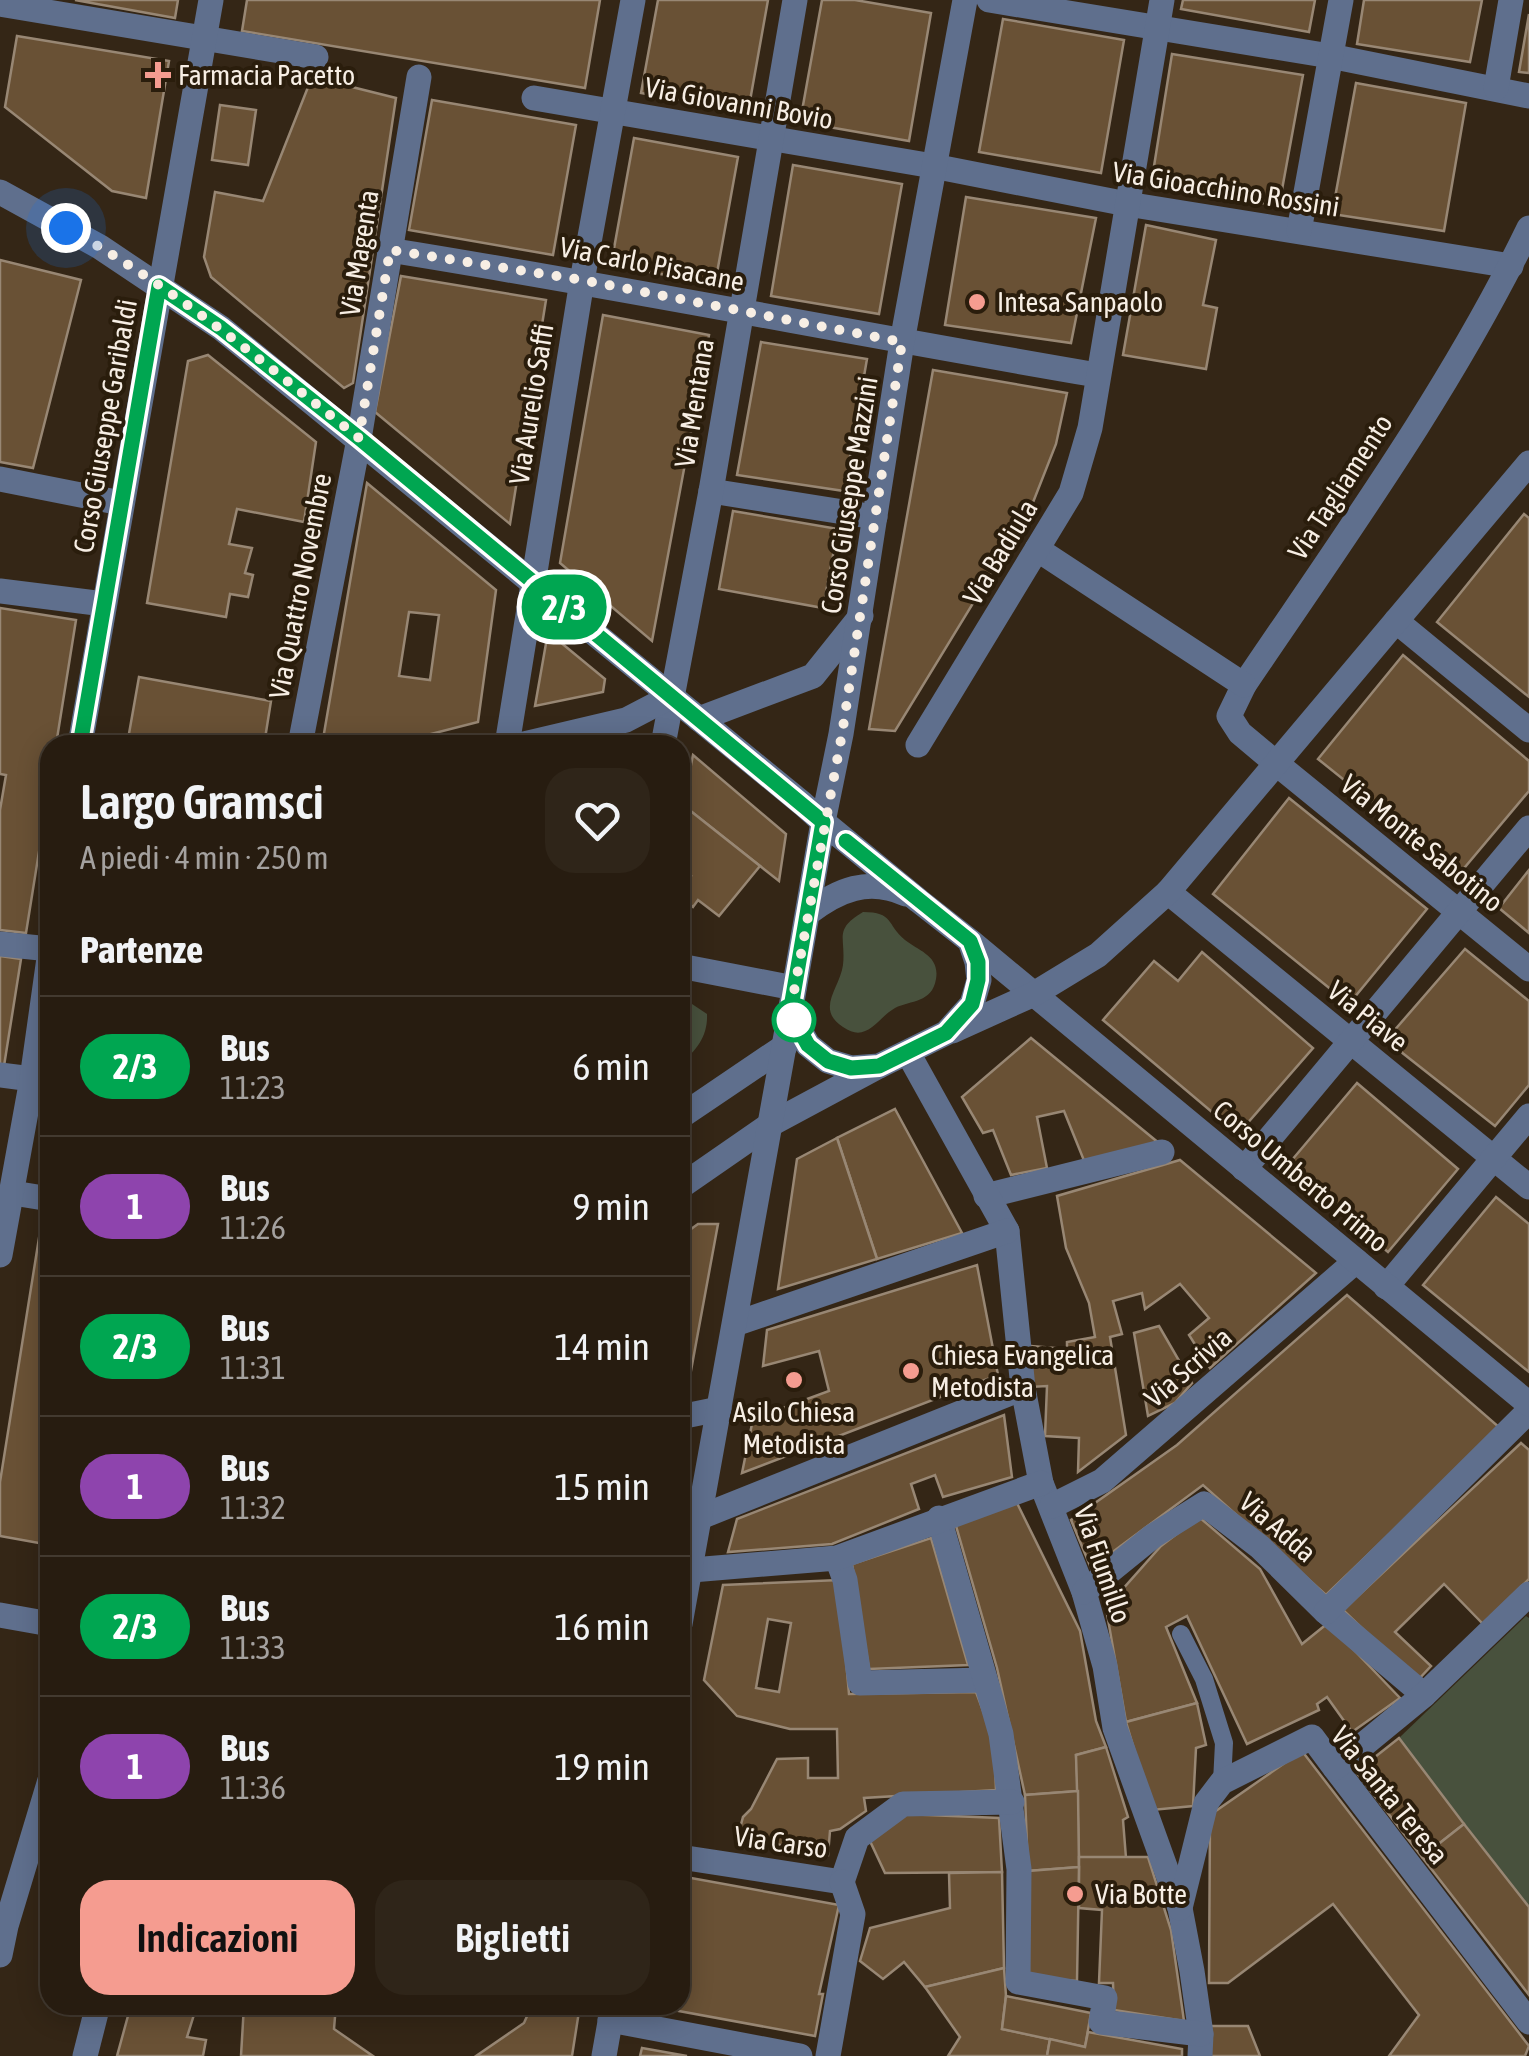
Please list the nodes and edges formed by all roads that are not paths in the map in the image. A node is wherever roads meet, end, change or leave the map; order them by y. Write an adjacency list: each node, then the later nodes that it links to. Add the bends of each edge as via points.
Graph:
1 (210, 0): 11 (street, Corso Giuseppe Garibaldi)
2 (633, 0): 18 (street, Via Aurelio Saffi)
3 (795, 0): 19 (street, Via Mentana)
4 (965, 0): 20 (street, Corso Giuseppe Mazzini)
5 (990, 0): 10 (street)
6 (1162, 0): 10 (street, Via Badiula)
7 (1340, 0): 12 (street)
8 (1511, 0): 15 (street)
9 (0, 4): 11 (street)
10 (1158, 27): 12 (street); 22 (street, Via Badiula)
11 (204, 40): 13 (street); 28 (street, Corso Giuseppe Garibaldi)
12 (1330, 56): 15 (street); 24 (street)
13 (316, 58)
14 (419, 77): 25 (street, Via Magenta)
15 (1496, 88): 16 (street)
16 (1529, 96)
17 (534, 98): 18 (street, Via Giovanni Bovio)
18 (613, 112): 19 (street, Via Giovanni Bovio); 27 (street, Via Aurelio Saffi)
19 (771, 140): 20 (street, Via Giovanni Bovio); 29 (street, Via Mentana)
20 (933, 166): 22 (street, Via Gioacchino Rossini); 30 (street, Corso Giuseppe Mazzini)
21 (0, 192): 28 (street)
22 (1127, 204): 24 (street, Via Gioacchino Rossini); 31 (street, Via Badiula)
23 (1529, 228): 26 (street, Via Tagliamento)
24 (1299, 231): 26 (street, Via Gioacchino Rossini)
25 (390, 250): 27 (street, Via Carlo Pisacane); 32 (street, Via Magenta)
26 (1510, 266): 44 (street, Via Tagliamento, via 1375,491)
27 (582, 280): 29 (street, Via Carlo Pisacane); 39 (street, Via Aurelio Saffi)
28 (159, 286): 32 (street); 36 (street, Corso Giuseppe Garibaldi)
29 (740, 311): 30 (street, Via Carlo Pisacane); 35 (street, Via Mentana)
30 (902, 342): 31 (street, Via Carlo Pisacane); 37 (street, Corso Giuseppe Mazzini)
31 (1097, 375): 38 (street, Via Badiula, via 1071,493)
32 (359, 438): 39 (street); 49 (street, Via Quattro Novembre)
33 (1526, 473): 43 (street)
34 (0, 479): 36 (street)
35 (710, 491): 37 (street); 45 (street, Via Mentana)
36 (122, 503): 41 (street, Corso Giuseppe Garibaldi)
37 (875, 517): 42 (street, Corso Giuseppe Mazzini)
38 (1037, 549): 44 (street); 53 (street, Via Badiula)
39 (533, 582): 45 (street); 50 (street, Via Aurelio Saffi)
40 (0, 590): 41 (street)
41 (104, 604): 48 (street, Corso Giuseppe Garibaldi)
42 (860, 616): 46 (street, via 814,676); 55 (street, Corso Giuseppe Mazzini)
43 (1396, 621): 47 (street); 54 (street)
44 (1244, 685): 54 (street, Via Tagliamento, via 1229,716)
45 (672, 696): 46 (street); 51 (street, via 626,720); 52 (street, Via Mentana)
46 (699, 719): 55 (street)
47 (1529, 730)
48 (82, 735)
49 (302, 735)
50 (509, 735)
51 (562, 735)
52 (665, 735)
53 (918, 745)
54 (1276, 764): 57 (street); 59 (street, Via Monte Sabotino)
55 (823, 822): 58 (street); 60 (street, Corso Giuseppe Mazzini)
56 (1529, 828): 59 (street)
57 (1168, 892): 66 (street, via 1098,955); 70 (street, Via Piave)
58 (919, 901): 60 (street, via 892,888 853,887); 61 (street)
59 (1459, 912): 65 (street, Via Monte Sabotino); 70 (street)
60 (808, 913): 67 (street)
61 (970, 941): 66 (street, Corso Umberto Primo); 69 (street, via 978,962 972,1004)
62 (0, 944): 63 (street)
63 (40, 949)
64 (690, 969): 67 (street)
65 (1529, 969)
66 (1034, 994): 69 (street); 81 (street, Corso Umberto Primo)
67 (792, 1001): 71 (street); 73 (street, via 808,1045 828,1061)
68 (40, 1022): 75 (street)
69 (946, 1033): 72 (street)
70 (1351, 1041): 80 (street, Via Piave); 81 (street)
71 (784, 1046): 76 (street); 78 (street)
72 (908, 1053): 73 (street); 85 (street, Via Fiumillo)
73 (879, 1066): 78 (street)
74 (0, 1076): 75 (street)
75 (32, 1080): 84 (street)
76 (690, 1110)
77 (1529, 1116): 80 (street)
78 (771, 1124): 82 (street); 91 (street)
79 (1162, 1152): 85 (street)
80 (1494, 1158): 83 (street, Via Piave); 90 (street)
81 (1244, 1168): 89 (street, Corso Umberto Primo)
82 (690, 1180)
83 (1529, 1187)
84 (12, 1193): 86 (street); 88 (street)
85 (986, 1196): 87 (street, Via Fiumillo)
86 (40, 1197)
87 (1007, 1231): 91 (street); 92 (street, Via Fiumillo)
88 (1, 1243)
89 (1356, 1261): 90 (street, Corso Umberto Primo); 96 (street, Via Scrivia, via 1102,1481)
90 (1386, 1287): 93 (street, Corso Umberto Primo)
91 (735, 1324): 94 (street)
92 (1023, 1388): 96 (street, Via Fiumillo); 97 (street)
93 (1529, 1408): 104 (street)
94 (719, 1409): 95 (street); 97 (street)
95 (690, 1415)
96 (1046, 1495): 98 (street, Via Scrivia); 102 (street, Via Fiumillo)
97 (698, 1518): 99 (street)
98 (940, 1518): 100 (street, Via Scrivia); 108 (street)
99 (690, 1550)
100 (837, 1558): 101 (street, Via Scrivia); 108 (street, via 860,1683)
101 (690, 1570)
102 (1084, 1592): 104 (street, Via Adda, via 1204,1504); 116 (street, Via Fiumillo, via 1115,1728)
103 (1529, 1594): 109 (street)
104 (1326, 1612): 109 (street, Via Adda)
105 (0, 1616): 106 (street)
106 (40, 1622)
107 (1181, 1634): 111 (lane, via 1224,1743)
108 (985, 1680): 112 (street)
109 (1424, 1695): 110 (street)
110 (1335, 1768): 111 (street, Via Santa Teresa, via 1312,1737); 121 (street, Via Santa Teresa)
111 (1222, 1782): 116 (street, via 1206,1804)
112 (1012, 1802): 115 (street, Via Carso, via 902,1804 857,1838); 122 (street, via 1018,1982 1104,1998 1101,2022)
113 (40, 1813): 117 (street)
114 (690, 1859): 115 (street, Via Carso)
115 (842, 1882): 126 (street, via 853,1914)
116 (1180, 1908): 122 (street, Via Fiumillo)
117 (0, 1956)
118 (95, 2015): 123 (street)
119 (612, 2015): 124 (street)
120 (621, 2015): 125 (street)
121 (1529, 2022)
122 (1200, 2045)
123 (85, 2056)
124 (604, 2056)
125 (800, 2056)
126 (828, 2056)

